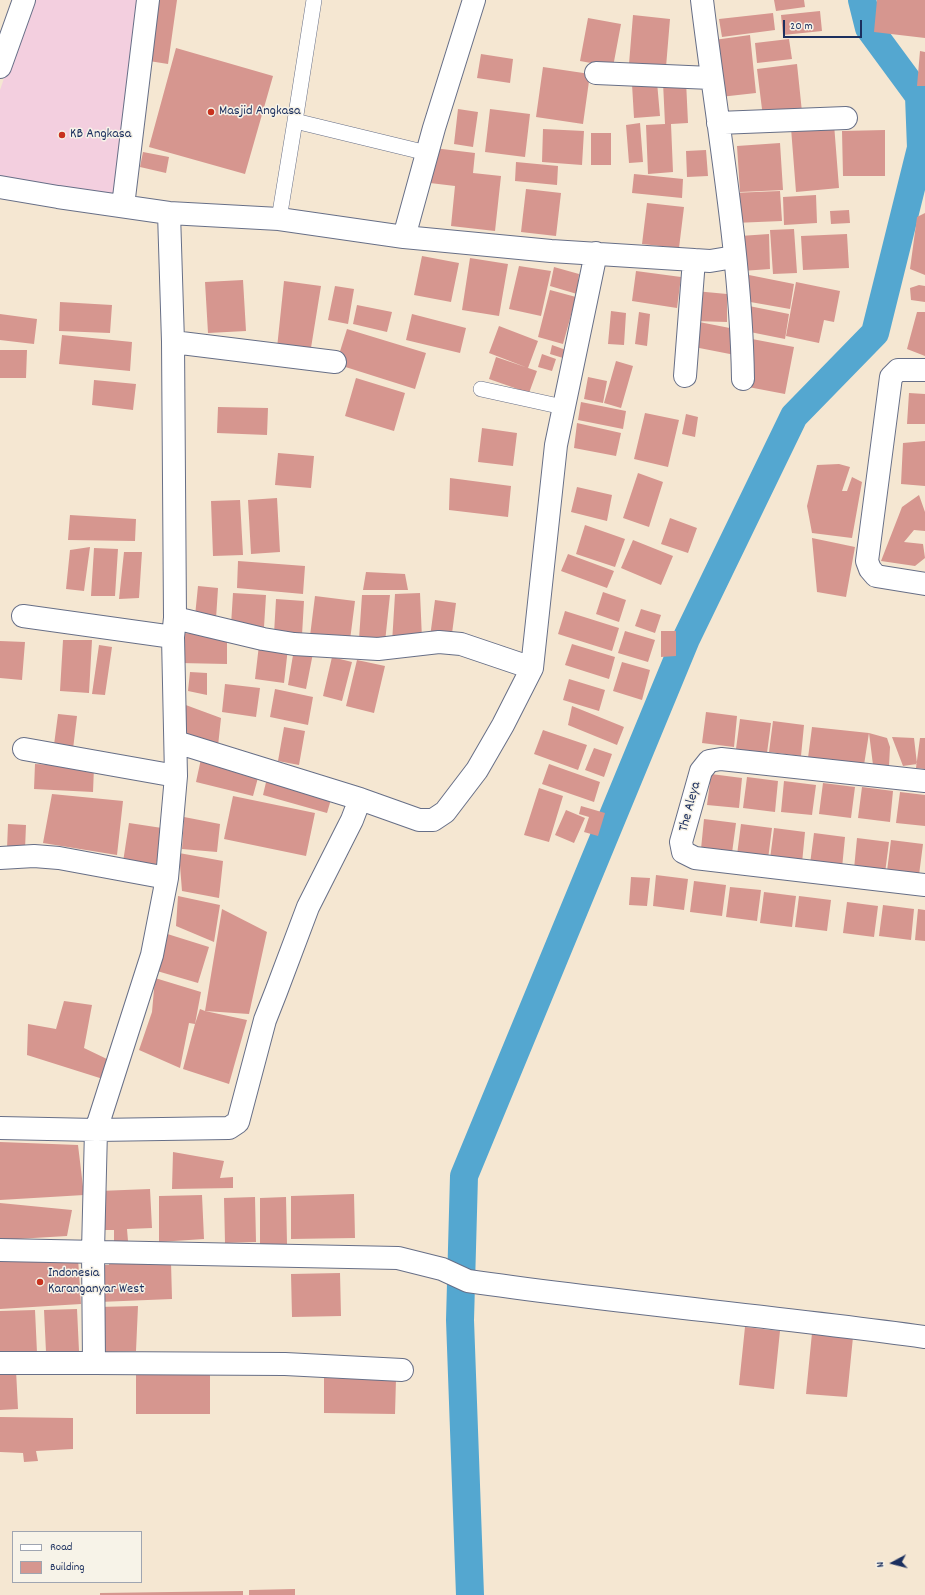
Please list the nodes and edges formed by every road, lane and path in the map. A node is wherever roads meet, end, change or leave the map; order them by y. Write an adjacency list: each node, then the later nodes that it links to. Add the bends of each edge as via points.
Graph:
1 (24, 0): 6 (street)
2 (148, 0): 14 (street)
3 (314, 0): 10 (lane)
4 (474, 0): 12 (street)
5 (702, 0): 8 (street)
6 (0, 68)
7 (596, 73): 8 (street)
8 (711, 78): 11 (street)
9 (846, 118): 11 (street)
10 (295, 121): 12 (lane); 16 (lane)
11 (718, 123): 19 (street)
12 (426, 153): 17 (street)
13 (0, 187): 14 (street)
14 (123, 206): 15 (street)
15 (170, 214): 16 (street); 21 (street)
16 (279, 219): 17 (street)
17 (404, 237): 18 (street)
18 (596, 253): 20 (street); 27 (street)
19 (734, 257): 20 (street, via 710,261); 25 (street, via 742,333)
20 (694, 260): 24 (street)
21 (173, 342): 22 (street); 30 (street)
22 (335, 362)
23 (925, 370): 28 (street, via 898,370 891,377 867,561 870,570 876,576)
24 (685, 376)
25 (743, 379)
26 (481, 389): 27 (lane)
27 (563, 407): 31 (street, via 556,445)
28 (925, 584)
29 (23, 616): 30 (street)
30 (174, 627): 31 (street, via 294,644 378,649 439,642 461,644); 32 (street)
31 (532, 668): 36 (street, via 477,770 445,812 433,820 419,820)
32 (176, 742): 34 (street); 36 (street)
33 (24, 749): 34 (street)
34 (176, 776): 38 (street)
35 (925, 781): 39 (street, The Aleya, via 722,759 709,761 701,771 681,842 683,852 694,858)
36 (360, 799): 41 (street, via 308,907 266,1020 238,1122 229,1128)
37 (0, 858): 38 (street, via 59,858)
38 (167, 878): 41 (street, via 152,955)
39 (925, 885)
40 (0, 1128): 41 (street)
41 (96, 1130): 43 (street)
42 (0, 1250): 43 (street)
43 (93, 1252): 44 (street, via 398,1258 442,1270 468,1281); 46 (street)
44 (925, 1337)
45 (0, 1362): 46 (street)
46 (94, 1363): 47 (street, via 285,1364)
47 (402, 1370)

